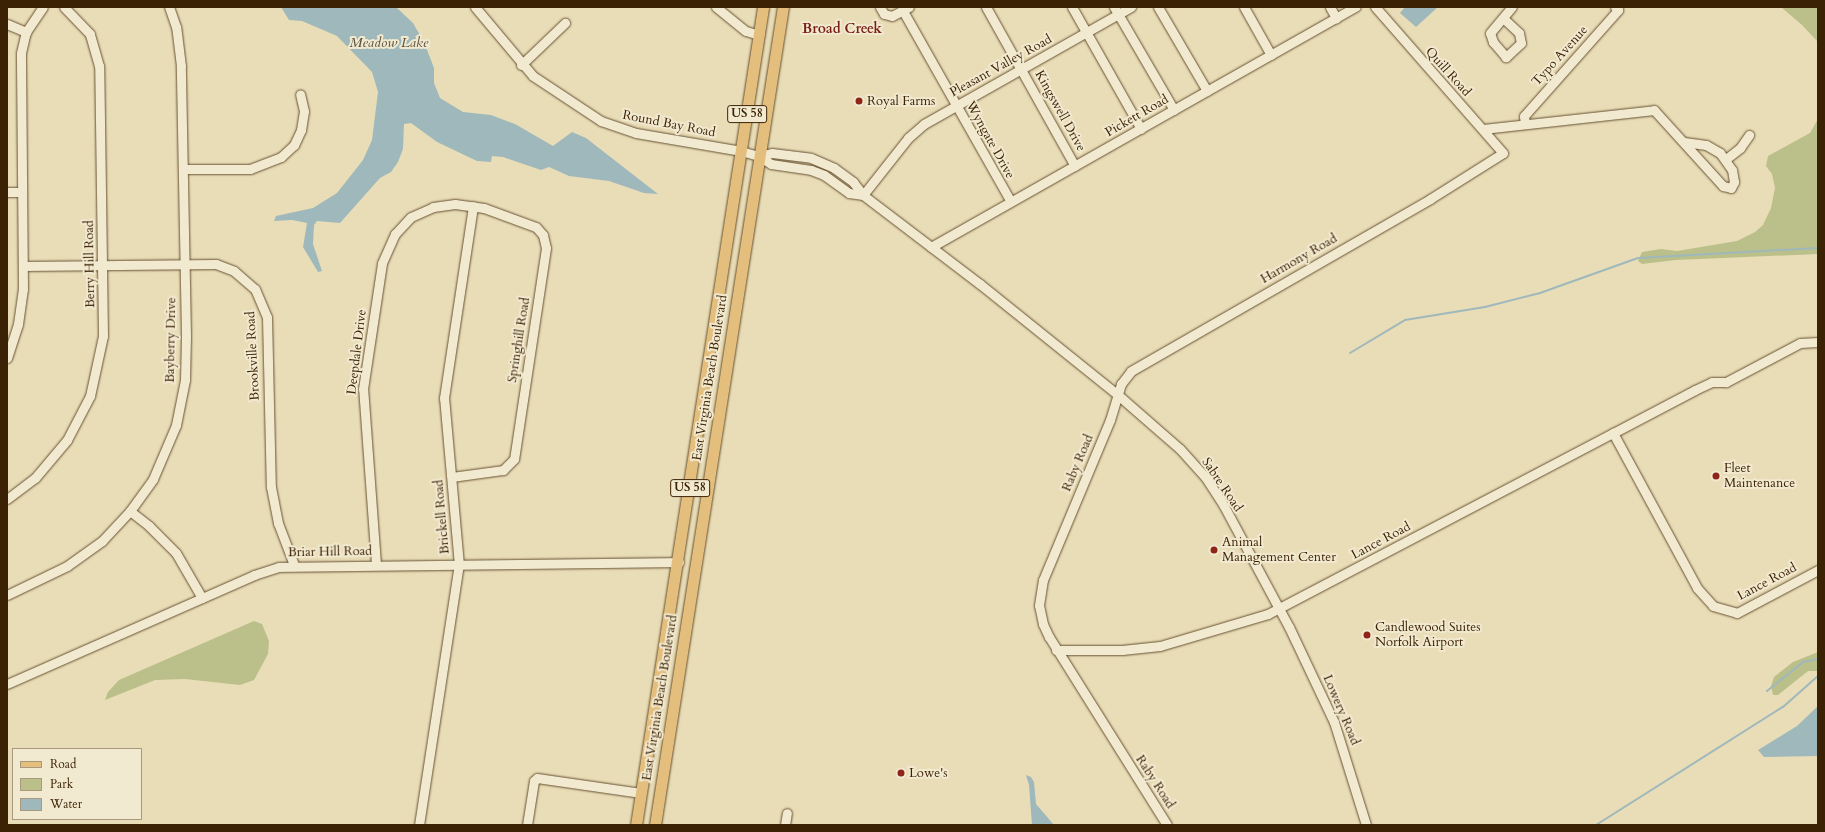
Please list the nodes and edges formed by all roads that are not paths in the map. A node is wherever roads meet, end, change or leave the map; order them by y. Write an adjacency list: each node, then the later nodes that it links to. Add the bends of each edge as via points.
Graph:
1 (43, 7): 25 (street)
2 (64, 7): 53 (street, Berry Hill Road, via 90,34 100,66)
3 (169, 7): 45 (street, Bayberry Drive, via 176,27 181,66)
4 (475, 7): 29 (street, Round Bay Road)
5 (716, 7): 27 (street, via 746,31)
6 (764, 7): 27 (main road, East Virginia Beach Boulevard / US 58)
7 (783, 7): 42 (main road, East Virginia Beach Boulevard / US 58)
8 (880, 7): 19 (street, Wyngate Drive, via 888,16)
9 (986, 7): 30 (street, Kingswell Drive)
10 (1072, 7): 26 (street)
11 (1131, 7): 20 (street, Pleasant Valley Road)
12 (1158, 7): 31 (street)
13 (1244, 7): 28 (street)
14 (1330, 7): 21 (street)
15 (1356, 7): 21 (street, Pickett Road)
16 (1375, 7): 36 (street, Quill Road)
17 (1512, 7): 22 (street)
18 (1615, 7): 35 (street, Typo Avenue, via 1618,10 1524,116)
19 (906, 9): 33 (street, Wyngate Drive)
20 (1116, 11): 26 (street, Pleasant Valley Road); 34 (street)
21 (1336, 18): 28 (street, Pickett Road)
22 (1503, 18)
23 (564, 23): 29 (street)
24 (7, 24): 25 (street)
25 (26, 32): 47 (street, via 21,54)
26 (1086, 33): 30 (street, Pleasant Valley Road); 37 (street)
27 (759, 35): 40 (main road, East Virginia Beach Boulevard / US 58)
28 (1271, 55): 31 (street, Pickett Road)
29 (521, 65): 40 (street, Round Bay Road, via 544,85 573,104 618,128 654,137)
30 (1022, 70): 33 (street, Pleasant Valley Road); 44 (street, Kingswell Drive)
31 (1207, 91): 34 (street, Pickett Road)
32 (300, 94): 45 (street, via 304,111 301,130 294,145 281,157 250,169)
33 (956, 106): 48 (street, Pleasant Valley Road, via 917,129); 49 (street, Wyngate Drive)
34 (1174, 110): 37 (street, Pickett Road)
35 (1525, 124): 36 (street); 39 (street, via 1654,110)
36 (1483, 128): 41 (street, Quill Road)
37 (1141, 129): 44 (street, Pickett Road)
38 (1749, 135): 43 (street, via 1740,148)
39 (1684, 142): 43 (street, via 1713,148); 43 (street, via 1723,186 1729,189 1734,182)
40 (742, 151): 42 (street, Round Bay Road); 62 (main road, East Virginia Beach Boulevard / US 58)
41 (1503, 153): 57 (street, Harmony Road, via 1430,199 1141,364 1125,377)
42 (759, 156): 48 (street, via 771,164 812,170 824,175 849,193); 77 (main road, East Virginia Beach Boulevard / US 58)
43 (1726, 159)
44 (1075, 166): 49 (street, Pickett Road)
45 (183, 170): 52 (street, Bayberry Drive)
46 (7, 192): 47 (street)
47 (22, 192): 54 (street)
48 (863, 195): 51 (street)
49 (1011, 202): 51 (street, Pickett Road)
50 (473, 206): 59 (street, Brickell Road, via 446,375 444,420); 59 (street, Springhill Road, via 536,227 543,235 546,248 514,458 503,470); 63 (street, Deepdale Drive, via 443,204 411,217 394,234 382,262 363,389)
51 (931, 247): 57 (street)
52 (184, 263): 53 (street, Brookville Road); 61 (street, Bayberry Drive, via 187,358 182,401 161,464); 64 (street, Brookville Road, via 216,264 234,270 255,289 265,308 271,487 278,523)
53 (103, 265): 54 (street, Brookville Road); 60 (street, Berry Hill Road, via 103,336 90,396 61,449 35,478)
54 (23, 266): 56 (street, via 22,307)
55 (1818, 342): 58 (street, Lance Road, via 1800,343 1726,382 1712,382)
56 (7, 358)
57 (1118, 395): 69 (street, Sabre Road, via 1160,429 1206,478); 70 (street, Raby Road, via 1042,586 1040,615)
58 (1613, 433): 66 (street, Lance Road, via 1697,588 1713,606 1737,613); 69 (street, Lance Road)
59 (452, 477): 65 (street, Brickell Road)
60 (7, 499)
61 (130, 511): 67 (street, Bayberry Drive, via 102,541 85,554 48,576); 68 (street, via 176,553)
62 (679, 562): 65 (street, Briar Hill Road); 72 (main road, East Virginia Beach Boulevard / US 58)
63 (376, 564): 64 (street, Briar Hill Road); 65 (street, Briar Hill Road)
64 (294, 565): 68 (street, Briar Hill Road, via 266,570)
65 (459, 565): 74 (street, Brickell Road)
66 (1818, 570)
67 (7, 595)
68 (202, 598): 71 (street, Briar Hill Road)
69 (1279, 610): 70 (street, Lance Road, via 1160,646 1122,650); 80 (street, Lowery Road, via 1334,722)
70 (1056, 650): 79 (street, Raby Road)
71 (7, 684)
72 (641, 793): 75 (street, via 537,778 534,780); 76 (main road, East Virginia Beach Boulevard / US 58)
73 (787, 813): 78 (street)
74 (419, 825)
75 (526, 825)
76 (636, 825)
77 (655, 825)
78 (785, 825)
79 (1167, 825)
80 (1366, 825)

